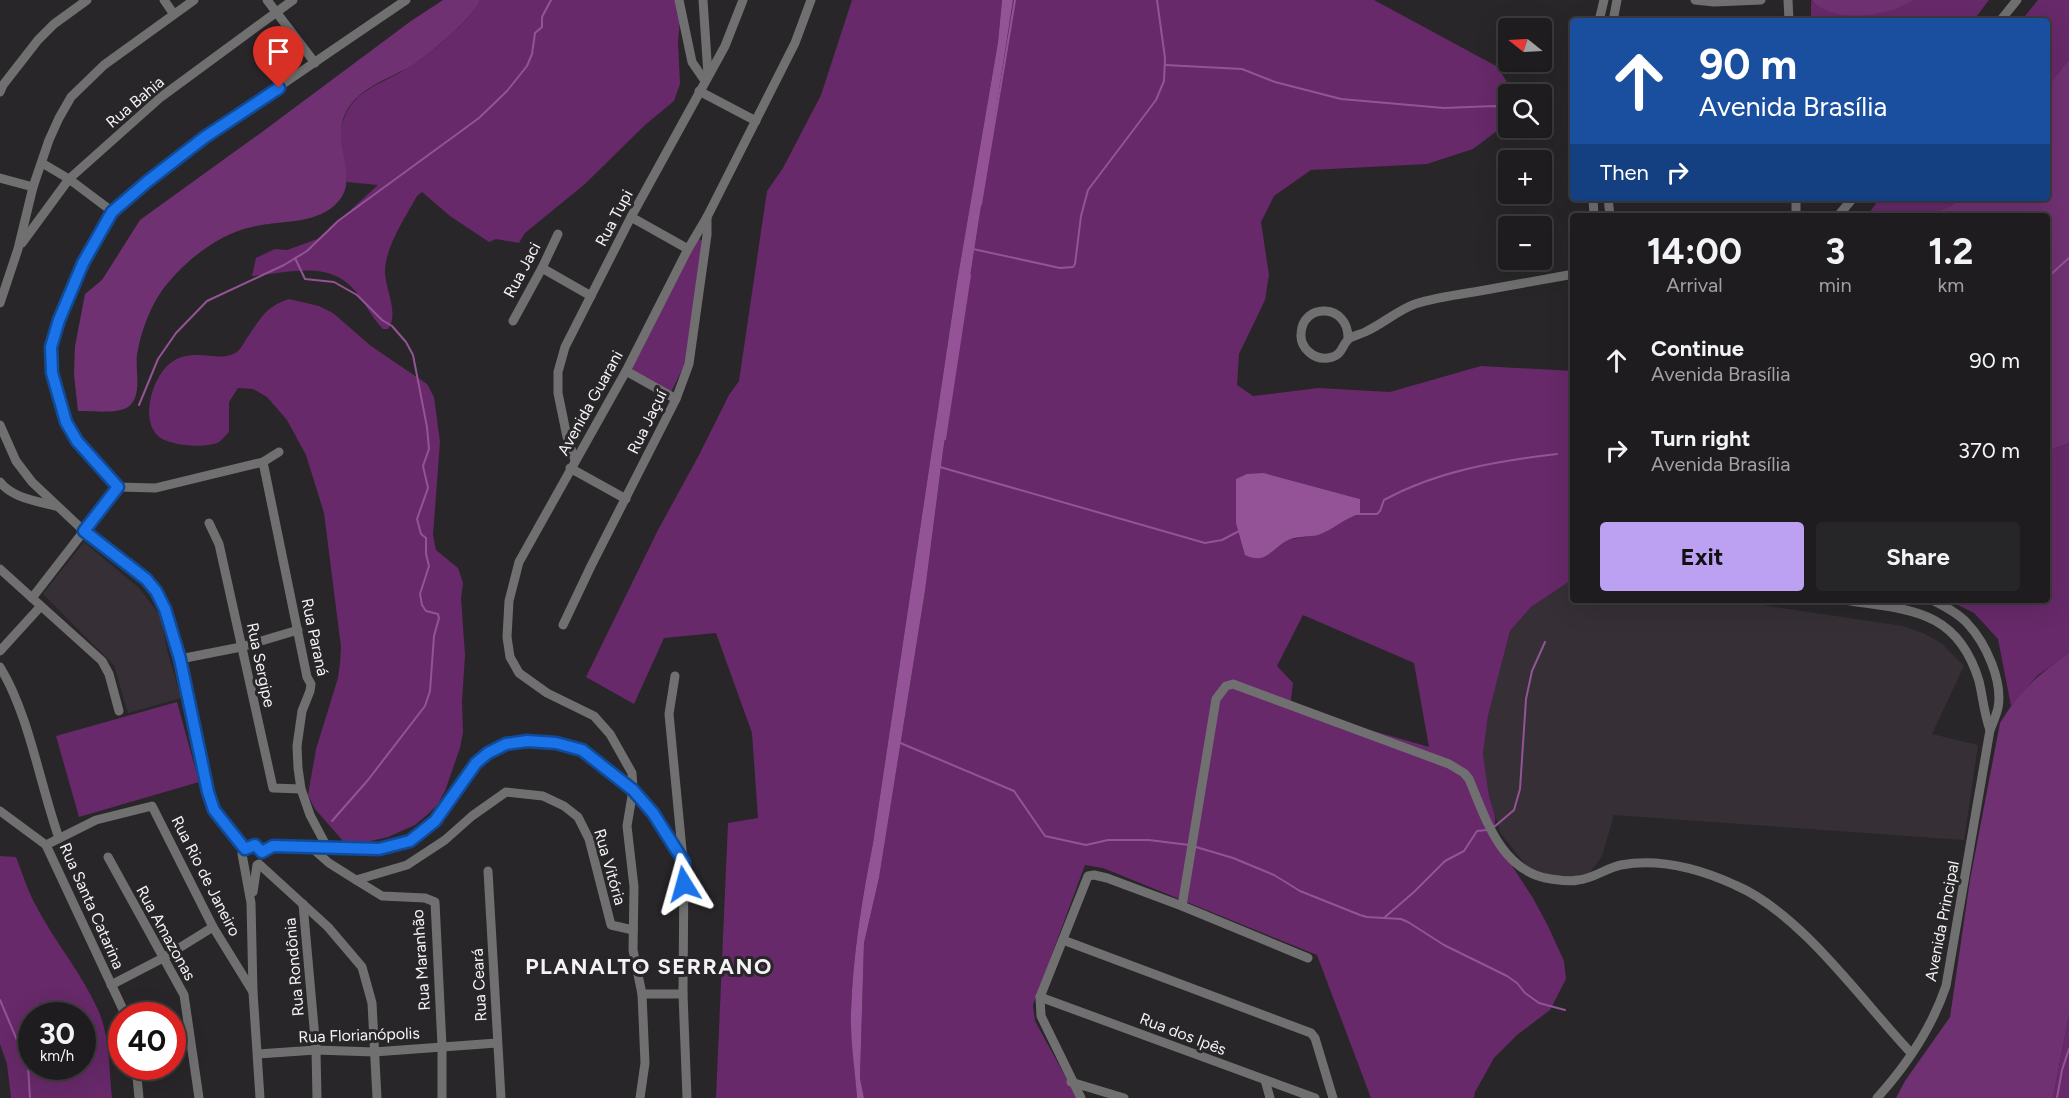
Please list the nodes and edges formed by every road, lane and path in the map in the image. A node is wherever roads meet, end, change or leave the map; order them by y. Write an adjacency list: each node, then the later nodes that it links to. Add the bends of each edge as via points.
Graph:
1 (87, 0): 26 (street, via 38,40)
2 (164, 0): 18 (street)
3 (194, 0): 18 (street)
4 (267, 0): 17 (street)
5 (293, 0): 17 (street, Rua Bahia)
6 (406, 0): 23 (street)
7 (679, 0): 24 (street, via 692,62)
8 (703, 0): 24 (street)
9 (743, 0): 24 (street, Rua Tupi, via 725,46)
10 (811, 0): 27 (street, Avenida Guarani, via 795,43)
11 (1604, 0): 19 (street)
12 (1617, 0): 20 (street)
13 (1695, 0): 14 (street)
14 (1761, 0)
15 (1788, 0): 21 (street)
16 (2017, 0): 22 (street)
17 (275, 12): 23 (street); 30 (street, Rua Bahia, via 161,97)
18 (173, 13): 28 (street, via 104,64 71,97)
19 (1600, 18)
20 (1614, 18)
21 (1789, 18)
22 (2002, 18)
23 (315, 63): 33 (street, via 205,137)
24 (706, 78): 25 (street, Rua Tupi)
25 (699, 91): 27 (street); 35 (street, Rua Tupi)
26 (0, 92)
27 (756, 121): 36 (street, Avenida Guarani)
28 (42, 163): 30 (street); 31 (street)
29 (0, 178): 31 (street)
30 (69, 178): 33 (street); 38 (street, Rua Bahia)
31 (33, 187): 38 (street)
32 (1850, 201): 34 (street)
33 (112, 212): 53 (street, via 83,263 51,347 52,373 66,422 77,441)
34 (1840, 213)
35 (631, 217): 39 (street); 42 (street, Rua Tupi)
36 (707, 217): 39 (street, Avenida Guarani); 47 (street, Rua Jaçuí, via 689,364)
37 (558, 234): 40 (street, Rua Jaci)
38 (18, 249): 43 (street)
39 (688, 249): 46 (street, Avenida Guarani)
40 (542, 268): 42 (street); 44 (street, Rua Jaci)
41 (1570, 275): 45 (street, via 1415,304)
42 (591, 296): 51 (street, Rua Tupi, via 565,347 558,372 558,393)
43 (0, 303)
44 (513, 321)
45 (1348, 339): 45 (street, via 1341,317 1327,311 1312,314 1302,326 1302,342 1311,354 1326,359 1340,353)
46 (626, 371): 47 (street); 51 (street, Avenida Guarani)
47 (676, 399): 54 (street, Rua Jaçuí)
48 (0, 425): 55 (street, via 16,460)
49 (279, 452): 50 (street)
50 (263, 462): 53 (street, via 155,488); 64 (street, Rua Paraná)
51 (573, 464): 54 (street); 73 (street, Avenida Guarani, via 519,562 509,601 510,657 531,684 594,716)
52 (0, 482): 55 (street, via 18,495)
53 (118, 487): 57 (street)
54 (626, 499): 63 (street, Rua Jaçuí)
55 (56, 506): 57 (street)
56 (209, 523): 65 (street, Rua Sergipe, via 219,544)
57 (84, 531): 59 (street); 67 (street, via 156,591)
58 (0, 569): 59 (street)
59 (32, 598): 62 (street)
60 (1864, 603): 72 (street, Avenida Principal, via 1911,610 1935,619 1954,633 1979,682)
61 (1938, 603): 72 (street, Avenida Principal, via 1966,622 1980,639 1995,673 1998,709)
62 (40, 607): 66 (street); 71 (street, via 102,662)
63 (563, 625)
64 (298, 630): 65 (street); 75 (street, Rua Paraná, via 310,684 297,746)
65 (241, 647): 67 (street); 75 (street, Rua Sergipe, via 273,788)
66 (0, 651)
67 (180, 659): 82 (street, via 214,810)
68 (0, 667): 70 (street)
69 (675, 676): 87 (street, via 669,714)
70 (4, 679): 79 (street, via 29,740)
71 (119, 711)
72 (1990, 730): 111 (street, Avenida Principal, via 1946,986)
73 (626, 762): 74 (street); 76 (street, Avenida Guarani, via 632,773)
74 (613, 773): 76 (street); 83 (street, via 582,750 556,743 506,744 476,763 435,821 410,841 379,849)
75 (301, 789): 83 (street, Rua Paraná)
76 (633, 790): 87 (street, via 653,813); 95 (street, via 627,826 634,887)
77 (152, 806): 79 (street, Rua Santa Catarina, via 96,820); 94 (street, Rua Rio de Janeiro)
78 (0, 811): 80 (street)
79 (59, 838): 80 (street, Rua Santa Catarina)
80 (46, 845): 101 (street, Rua Santa Catarina)
81 (312, 848): 83 (street); 84 (street, via 273,846); 90 (street)
82 (245, 849): 84 (street, via 255,845); 86 (street)
83 (328, 849)
84 (262, 852): 88 (street, via 263,859)
85 (108, 857): 98 (street, Rua Amazonas)
86 (243, 860): 88 (street); 91 (street, Rua Rio de Janeiro)
87 (684, 862): 103 (street)
88 (258, 865): 91 (street, Rua Rio de Janeiro); 92 (street)
89 (488, 871): 107 (street, Rua Ceará)
90 (356, 880): 95 (street, Rua Vitória, via 407,865 506,792 543,796 578,817 589,839 611,925); 108 (street, Rua Maranhão, via 382,896 435,902)
91 (251, 903): 97 (street, Rua Rio de Janeiro)
92 (303, 904): 109 (street, Rua Rondônia); 110 (street, via 362,967 372,1003)
93 (1182, 906): 96 (street, via 1091,875); 99 (street); 111 (street, via 1216,699 1226,686 1233,684 1431,756 1456,769 1469,779 1498,844 1517,865 1543,878 1579,880 1620,865 1666,864 1738,885 1771,906 1813,943)
94 (213, 927): 98 (street); 100 (street, Rua Rio de Janeiro)
95 (633, 930): 104 (street)
96 (1063, 940): 105 (street); 129 (street, via 1311,1033)
97 (253, 956): 100 (street, Rua Rio de Janeiro); 102 (street, Rua Rio de Janeiro)
98 (163, 958): 101 (street); 117 (street, Rua Amazonas, via 184,995)
99 (1308, 958)
100 (233, 959): 102 (street, Rua Rio de Janeiro)
101 (111, 985): 106 (street, Rua Santa Catarina)
102 (254, 992): 112 (street, Rua Rio de Janeiro)
103 (683, 993): 104 (street); 124 (street)
104 (642, 994): 123 (street, via 645,1063)
105 (1041, 996): 114 (street, Rua dos Ipês); 115 (street, via 1041,1016)
106 (119, 1002)
107 (497, 1043): 108 (street, Rua Florianópolis); 122 (street, Rua Ceará)
108 (441, 1046): 110 (street, Rua Florianópolis); 121 (street, Rua Maranhão)
109 (316, 1050): 110 (street, Rua Florianópolis); 112 (street, Rua Florianópolis); 119 (street, Rua Rondônia)
110 (374, 1052): 120 (street)
111 (1911, 1053): 130 (street, Avenida Principal)
112 (258, 1054): 118 (street, Rua Rio de Janeiro)
113 (137, 1080): 116 (street)
114 (1265, 1080): 127 (street); 128 (street, Rua dos Ipês)
115 (1071, 1082): 125 (street); 126 (street)
116 (139, 1098)
117 (199, 1098)
118 (260, 1098)
119 (317, 1098)
120 (377, 1098)
121 (442, 1098)
122 (501, 1098)
123 (640, 1098)
124 (687, 1098)
125 (1081, 1098)
126 (1124, 1098)
127 (1270, 1098)
128 (1315, 1098)
129 (1333, 1098)
130 (1877, 1098)

